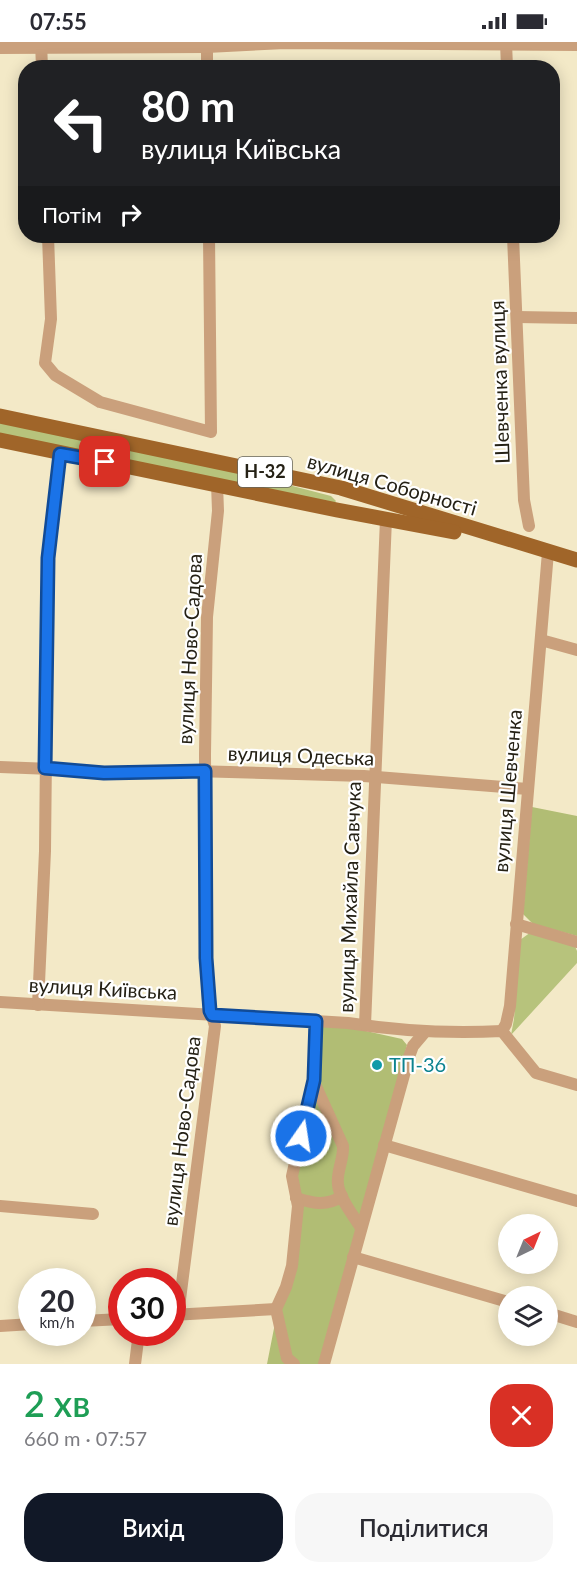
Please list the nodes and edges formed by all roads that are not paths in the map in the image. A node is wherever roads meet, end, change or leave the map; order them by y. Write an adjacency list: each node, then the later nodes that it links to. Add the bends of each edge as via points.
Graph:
1 (370, 43): 2 (street); 3 (street)
2 (207, 44): 4 (street); 8 (street)
3 (506, 44): 5 (street); 9 (street)
4 (41, 45): 6 (street); 7 (street)
5 (577, 45)
6 (0, 48)
7 (42, 60)
8 (207, 60)
9 (507, 60)
10 (48, 243): 11 (street, via 51,319 45,363 55,375 100,402 212,432)
11 (209, 243)
12 (513, 243): 13 (street, Шевченка вулиця)
13 (517, 317): 14 (street); 20 (street, Шевченка вулиця, via 524,500)
14 (577, 318)
15 (0, 416): 21 (main road, вулиця Соборності / Н-32, via 341,488)
16 (0, 440): 17 (main road, вулиця Соборності / Н-32)
17 (60, 454): 18 (main road, вулиця Соборності / Н-32); 27 (street, via 48,558)
18 (217, 484): 19 (main road, вулиця Соборності / Н-32); 28 (street, вулиця Ново-Садова, via 218,511 207,616)
19 (386, 519): 21 (main road, вулиця Соборності / Н-32); 29 (street, вулиця Михайла Савчука)
20 (529, 526)
21 (525, 546): 22 (main road, вулиця Соборності / Н-32)
22 (548, 552): 23 (main road, вулиця Соборності / Н-32); 24 (street, вулиця Шевченка)
23 (577, 561)
24 (541, 640): 25 (street); 30 (street, вулиця Шевченка)
25 (577, 650)
26 (0, 767): 27 (street, вулиця Одеська)
27 (45, 768): 28 (street, вулиця Одеська, via 104,773); 34 (street)
28 (205, 771): 29 (street, вулиця Одеська); 35 (street, вулиця Ново-Садова, via 206,958)
29 (375, 778): 30 (street, вулиця Одеська); 37 (street, вулиця Михайла Савчука)
30 (528, 789): 31 (street, вулиця Шевченка)
31 (516, 924): 32 (street); 38 (street, вулиця Шевченка, via 508,1017)
32 (577, 942)
33 (0, 1002): 34 (street, вулиця Київська)
34 (38, 1005): 35 (street, вулиця Київська)
35 (212, 1015): 36 (street, вулиця Київська); 50 (street, вулиця Ново-Садова, via 215,1026)
36 (316, 1021): 37 (street, вулиця Київська); 40 (street, вулиця Михайла Савчука)
37 (364, 1025): 39 (street, вулиця Київська)
38 (502, 1030): 39 (street, вулиця Київська); 41 (street, via 536,1073)
39 (424, 1033): 42 (street, via 409,1057)
40 (314, 1080): 43 (street, via 343,1146 338,1185); 44 (street, вулиця Михайла Савчука, via 294,1158)
41 (577, 1085)
42 (384, 1145): 45 (street); 48 (street)
43 (342, 1196): 44 (street, via 319,1204); 48 (street)
44 (296, 1198): 52 (street, вулиця Михайла Савчука, via 292,1266)
45 (577, 1201)
46 (0, 1206): 47 (street)
47 (93, 1214)
48 (361, 1228): 49 (street)
49 (353, 1257): 51 (street); 61 (street)
50 (182, 1268)
51 (498, 1299)
52 (276, 1309): 53 (street); 60 (street, via 287,1358)
53 (186, 1314)
54 (558, 1316): 55 (street)
55 (577, 1322)
56 (18, 1325): 57 (street)
57 (0, 1326)
58 (137, 1346): 59 (street)
59 (135, 1364)
60 (294, 1364)
61 (324, 1364)

